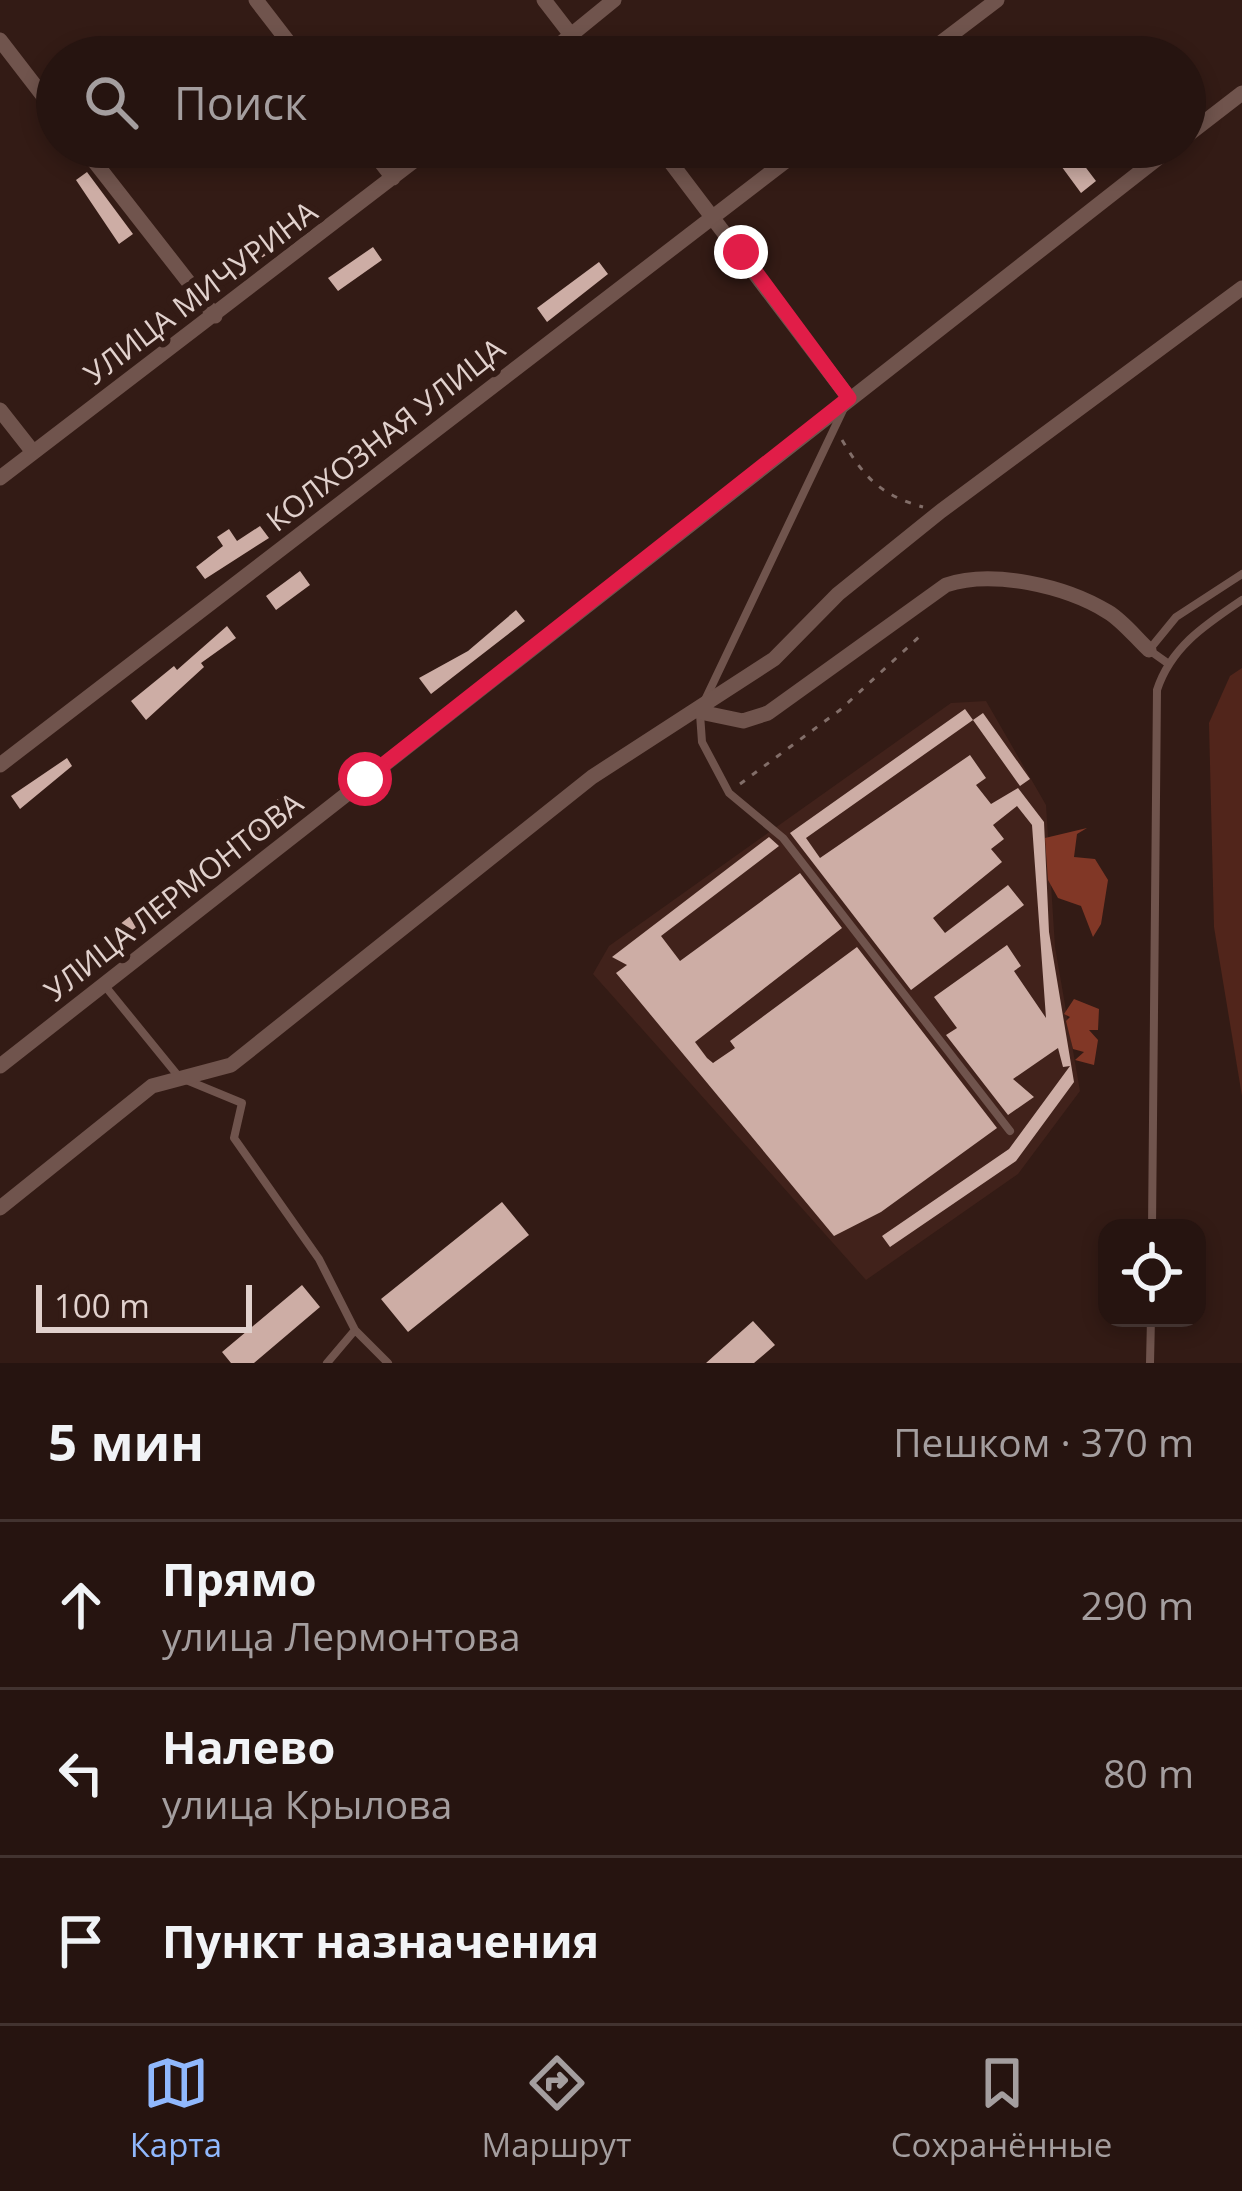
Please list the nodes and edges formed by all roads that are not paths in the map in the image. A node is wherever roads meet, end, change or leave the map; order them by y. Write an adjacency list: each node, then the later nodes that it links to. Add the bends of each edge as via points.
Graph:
1 (256, 0): 6 (street)
2 (544, 0): 5 (street)
3 (614, 0): 5 (street)
4 (997, 0): 7 (street)
5 (571, 35)
6 (283, 36)
7 (950, 36)
8 (0, 40): 9 (street)
9 (36, 87)
10 (1242, 93): 11 (street)
11 (1206, 121)
12 (99, 168): 21 (street)
13 (385, 168): 18 (street)
14 (406, 168): 18 (street, УЛИЦА МИЧУРИНА)
15 (676, 168): 19 (street)
16 (776, 168): 19 (street, КОЛХОЗНАЯ УЛИЦА)
17 (1145, 168): 22 (street, УЛИЦА ЛЕРМОНТОВА)
18 (393, 178): 21 (street, УЛИЦА МИЧУРИНА)
19 (714, 215): 22 (street); 31 (street, КОЛХОЗНАЯ УЛИЦА)
20 (1242, 288): 30 (street, via 941,512 838,594 774,659)
21 (215, 316): 24 (street, УЛИЦА МИЧУРИНА)
22 (849, 398): 30 (lane); 32 (street, УЛИЦА ЛЕРМОНТОВА)
23 (0, 410): 24 (street)
24 (33, 452): 25 (street, УЛИЦА МИЧУРИНА)
25 (0, 478)
26 (1242, 574): 28 (lane, via 1176,616)
27 (1242, 600): 29 (lane)
28 (1148, 650): 29 (lane); 30 (street, via 1111,613 1068,593 971,576 946,585 768,713 743,721)
29 (1166, 662): 37 (lane, via 1157,690)
30 (700, 712): 34 (street, via 592,777 231,1065); 35 (lane, via 701,742 729,793 782,838)
31 (0, 765)
32 (104, 985): 33 (street, УЛИЦА ЛЕРМОНТОВА); 34 (lane)
33 (0, 1066)
34 (179, 1077): 36 (street, via 152,1086); 39 (lane, via 242,1103 234,1138 319,1259)
35 (1010, 1131)
36 (0, 1208)
37 (1152, 1219)
38 (1151, 1327): 42 (lane)
39 (356, 1330): 40 (lane); 41 (lane)
40 (327, 1363)
41 (388, 1363)
42 (1150, 1363)

